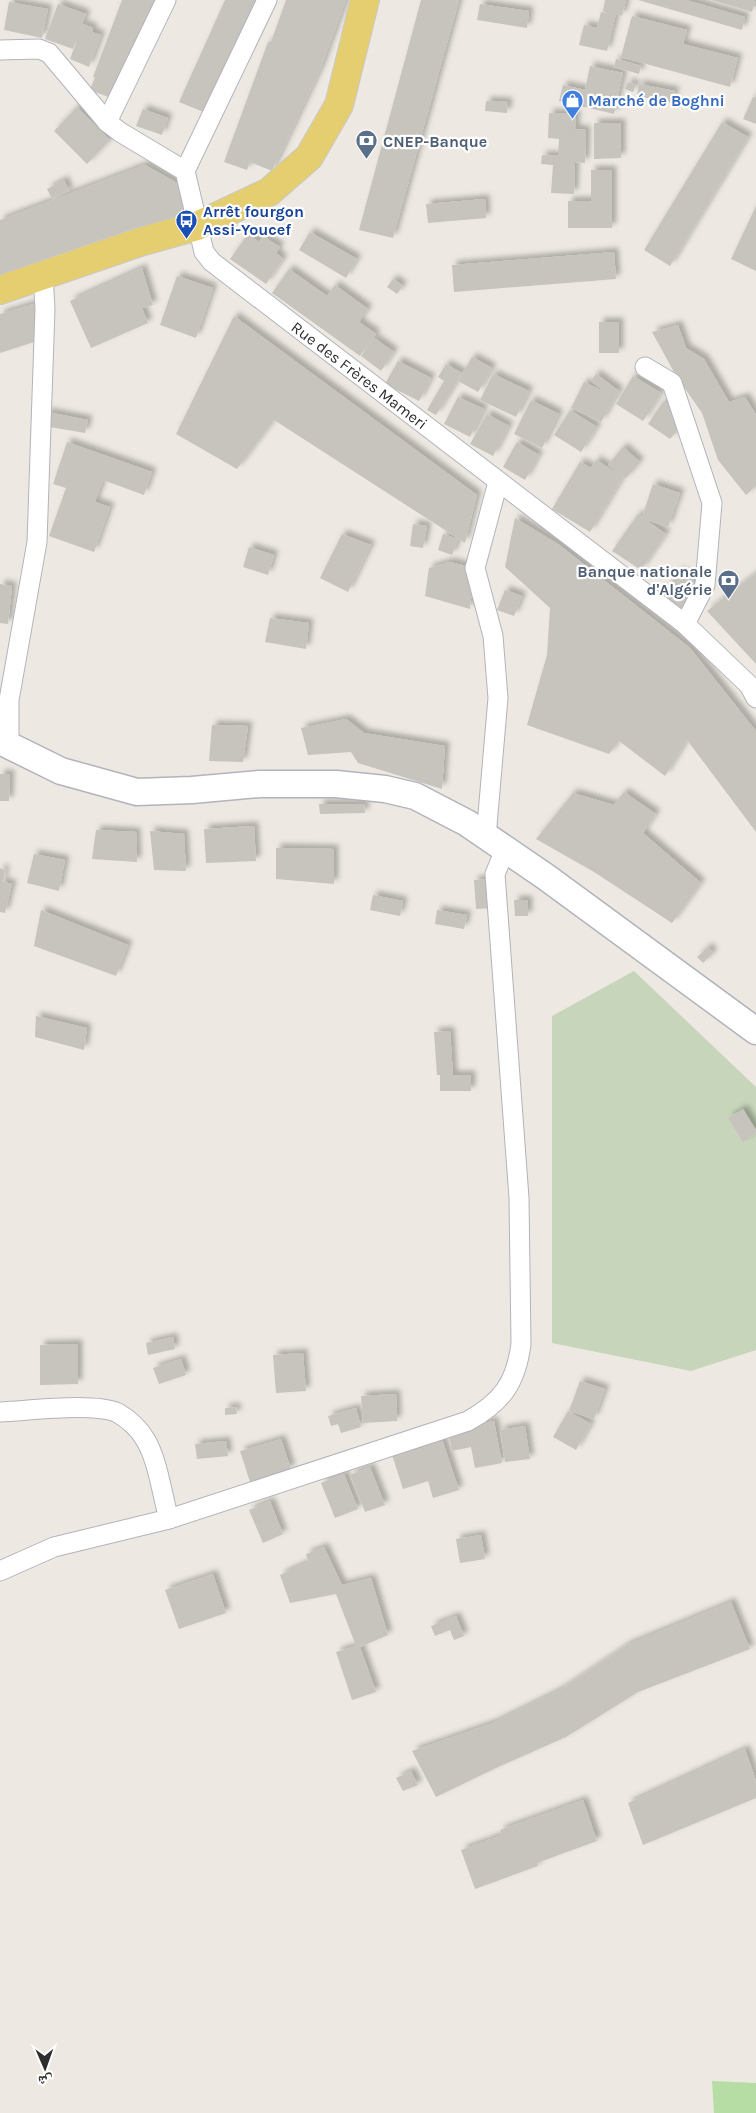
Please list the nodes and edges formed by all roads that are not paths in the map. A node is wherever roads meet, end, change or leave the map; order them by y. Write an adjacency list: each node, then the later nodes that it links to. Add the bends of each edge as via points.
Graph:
1 (166, 0): 5 (street)
2 (267, 0): 6 (street)
3 (365, 0): 7 (main road, via 339,105 310,158 269,192)
4 (0, 50): 5 (street, via 39,49 49,53)
5 (107, 122): 6 (street)
6 (184, 170): 7 (street, Rue des Frères Mameri)
7 (197, 226): 8 (main road); 11 (street, Rue des Frères Mameri, via 204,252 212,262)
8 (43, 274): 9 (main road); 14 (street, via 46,309 37,542 8,700)
9 (0, 290)
10 (645, 366): 12 (street, via 672,383 712,503 705,585)
11 (498, 482): 12 (street, Rue des Frères Mameri); 15 (street, via 475,568 493,636 498,698)
12 (685, 624): 13 (street, Rue des Frères Mameri, via 748,685)
13 (756, 698)
14 (4, 743): 15 (main road, via 61,772 136,792 259,784 336,784 385,789 415,796 467,823)
15 (496, 843): 16 (main road); 18 (street, via 495,874 519,1198 521,1344 511,1382 486,1412 468,1421)
16 (756, 1031)
17 (0, 1412): 18 (street, via 82,1407 117,1413 138,1428 146,1440)
18 (169, 1519): 19 (street, via 54,1547)
19 (0, 1572)

